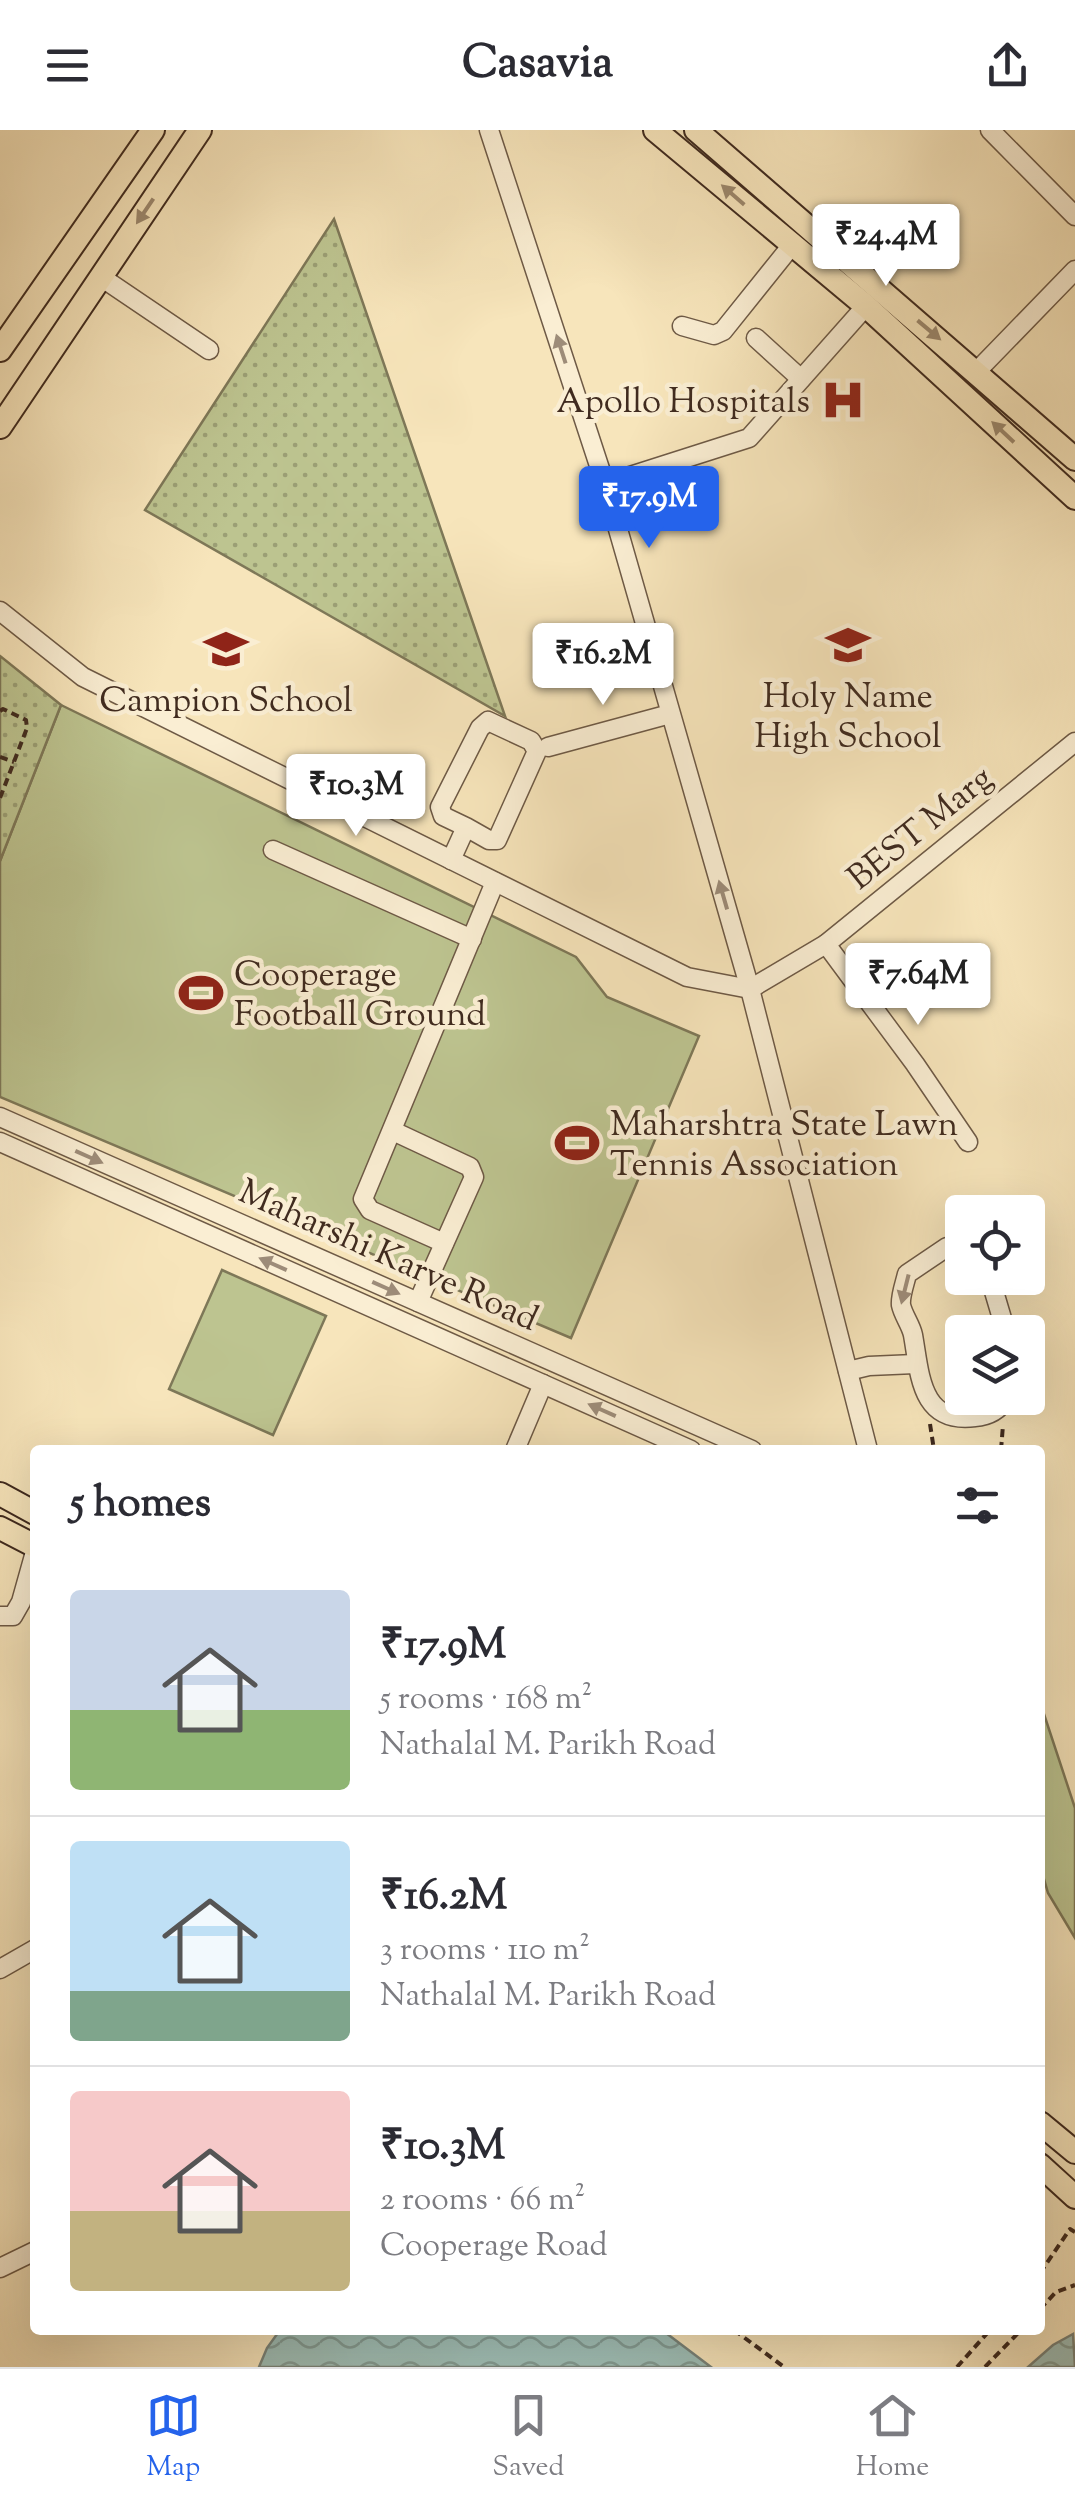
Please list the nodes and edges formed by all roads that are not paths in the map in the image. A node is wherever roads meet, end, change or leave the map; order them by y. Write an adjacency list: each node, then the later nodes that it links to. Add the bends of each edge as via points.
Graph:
1 (153, 130): 14 (main road)
2 (200, 130): 10 (main road, one-way to 10)
3 (489, 130): 20 (street, one-way to 3)
4 (655, 130): 8 (main road, one-way to 4)
5 (696, 130): 16 (main road, one-way to 16)
6 (990, 130): 7 (street)
7 (1075, 216)
8 (792, 246): 11 (main road); 12 (street, via 722,331)
9 (1075, 270): 16 (street)
10 (100, 277): 15 (street); 18 (main road)
11 (866, 306): 17 (street); 21 (main road, one-way to 11)
12 (682, 326)
13 (756, 338): 17 (street)
14 (0, 350)
15 (208, 350)
16 (977, 371): 19 (main road)
17 (800, 379): 20 (street, via 748,438)
18 (0, 427)
19 (1075, 459)
20 (605, 484): 23 (street)
21 (1075, 498)
22 (0, 611): 28 (street, via 82,677)
23 (670, 714): 25 (street); 32 (street, one-way to 23)
24 (1075, 742): 31 (street, BEST Marg)
25 (548, 748)
26 (466, 828): 26 (street, via 440,808 488,721 531,741 537,751 497,840); 28 (street)
27 (273, 850): 30 (street)
28 (451, 860): 29 (street)
29 (496, 882): 30 (street); 32 (street, via 687,977)
30 (472, 939): 34 (street)
31 (826, 944): 32 (street, BEST Marg); 36 (street)
32 (750, 989): 41 (street)
33 (0, 1117): 39 (street, Maharshi Karve Road, one-way to 39)
34 (393, 1131): 37 (street, via 473,1172); 37 (street, via 365,1206)
35 (0, 1142): 42 (street, Maharshi Karve Road, one-way to 35)
36 (968, 1142)
37 (444, 1243): 39 (street)
38 (945, 1249): 40 (street, one-way to 40, via 907,1274 901,1306 913,1332)
39 (418, 1302): 48 (street, Maharshi Karve Road)
40 (915, 1364): 41 (street); 43 (street, via 926,1395)
41 (848, 1371): 49 (street)
42 (543, 1384): 46 (street); 47 (street, Maharshi Karve Road, one-way to 42)
43 (945, 1414)
44 (948, 1415): 45 (street)
45 (989, 1415)
46 (517, 1445)
47 (680, 1445)
48 (741, 1445)
49 (867, 1445)
50 (0, 1494): 51 (main road)
51 (30, 1509)
52 (0, 1528): 53 (main road)
53 (30, 1546)
54 (30, 1568): 55 (street, via 13,1616)
55 (0, 1616)
56 (30, 1951): 57 (street)
57 (0, 1968)
58 (1045, 2126): 59 (main road)
59 (1075, 2152)
60 (1045, 2169): 61 (main road)
61 (1075, 2196)
62 (30, 2253): 63 (street)
63 (0, 2268)

